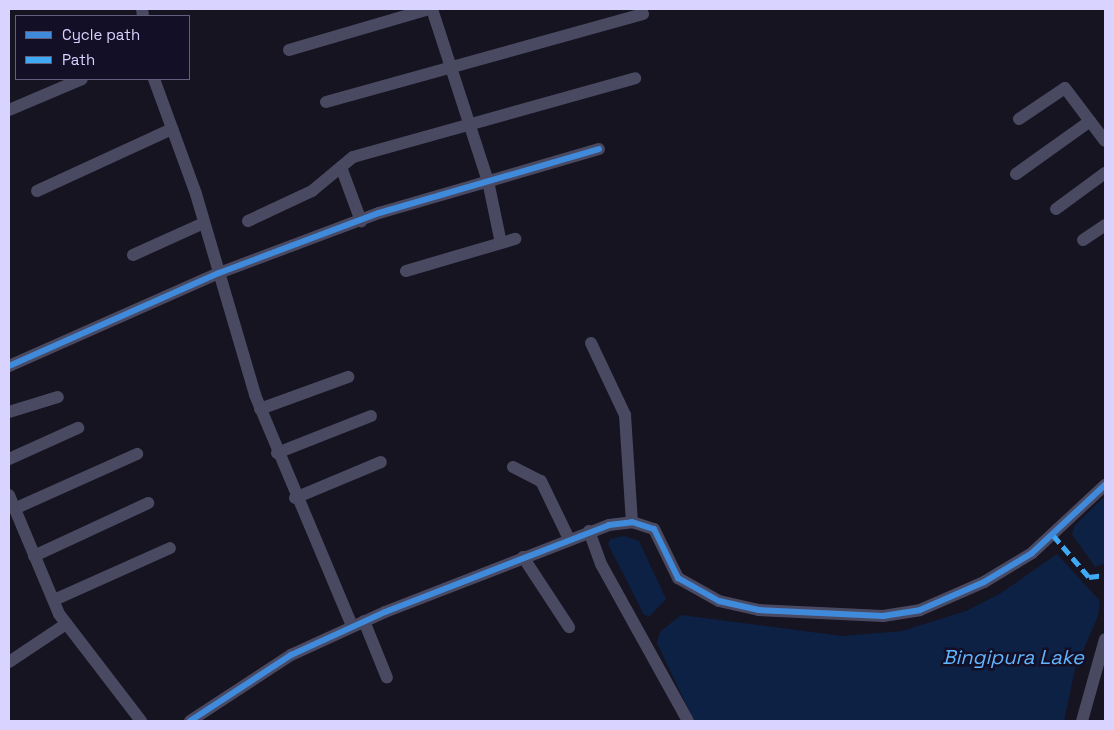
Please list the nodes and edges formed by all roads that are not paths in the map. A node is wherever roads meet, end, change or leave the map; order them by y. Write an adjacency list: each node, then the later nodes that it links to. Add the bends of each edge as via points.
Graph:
1 (431, 9): 3 (street); 4 (street)
2 (643, 14): 4 (street)
3 (289, 50)
4 (448, 68): 8 (street); 12 (street)
5 (635, 78): 12 (street)
6 (80, 80): 9 (street)
7 (154, 80): 13 (street)
8 (326, 102)
9 (9, 110)
10 (1020, 119): 11 (street, via 1062,88)
11 (1090, 121): 14 (street); 18 (street)
12 (470, 123): 16 (street, via 361,154); 19 (street)
13 (172, 129): 20 (street); 24 (street)
14 (1105, 141)
15 (599, 149): 19 (street)
16 (341, 167): 22 (street, via 312,191); 23 (street)
17 (1105, 173): 21 (street)
18 (1016, 174)
19 (488, 181): 23 (street); 28 (street)
20 (37, 192)
21 (1056, 209)
22 (248, 221)
23 (361, 221): 31 (street)
24 (204, 222): 29 (street); 31 (street)
25 (1105, 225): 27 (street)
26 (515, 240): 28 (street)
27 (1083, 240)
28 (501, 243): 30 (street)
29 (133, 255)
30 (406, 271)
31 (219, 273): 33 (street); 36 (street)
32 (591, 343): 50 (street, via 625,415)
33 (9, 366)
34 (348, 376): 36 (street)
35 (58, 397): 37 (street)
36 (260, 409): 41 (street)
37 (9, 412)
38 (371, 416): 41 (street)
39 (78, 428): 42 (street)
40 (137, 454): 49 (street)
41 (277, 454): 47 (street)
42 (9, 459)
43 (381, 462): 47 (street)
44 (513, 467): 52 (street, via 541,481)
45 (1105, 485): 50 (street, via 1032,553 984,582 928,607 883,616 759,610 712,599 678,578 654,529)
46 (9, 495): 49 (street)
47 (295, 498): 58 (street)
48 (148, 504): 54 (street)
49 (14, 509): 54 (street)
50 (632, 522): 51 (street)
51 (589, 531): 52 (street); 65 (street, via 601,564)
52 (569, 539): 55 (street)
53 (170, 548): 56 (street)
54 (34, 556): 56 (street)
55 (523, 556): 58 (street); 59 (street)
56 (54, 600): 57 (street)
57 (66, 624): 61 (street); 63 (street)
58 (358, 624): 62 (street); 64 (street, via 291,655)
59 (569, 627)
60 (1105, 639): 66 (street)
61 (9, 662)
62 (387, 678)
63 (141, 721)
64 (190, 721)
65 (688, 721)
66 (1082, 721)

